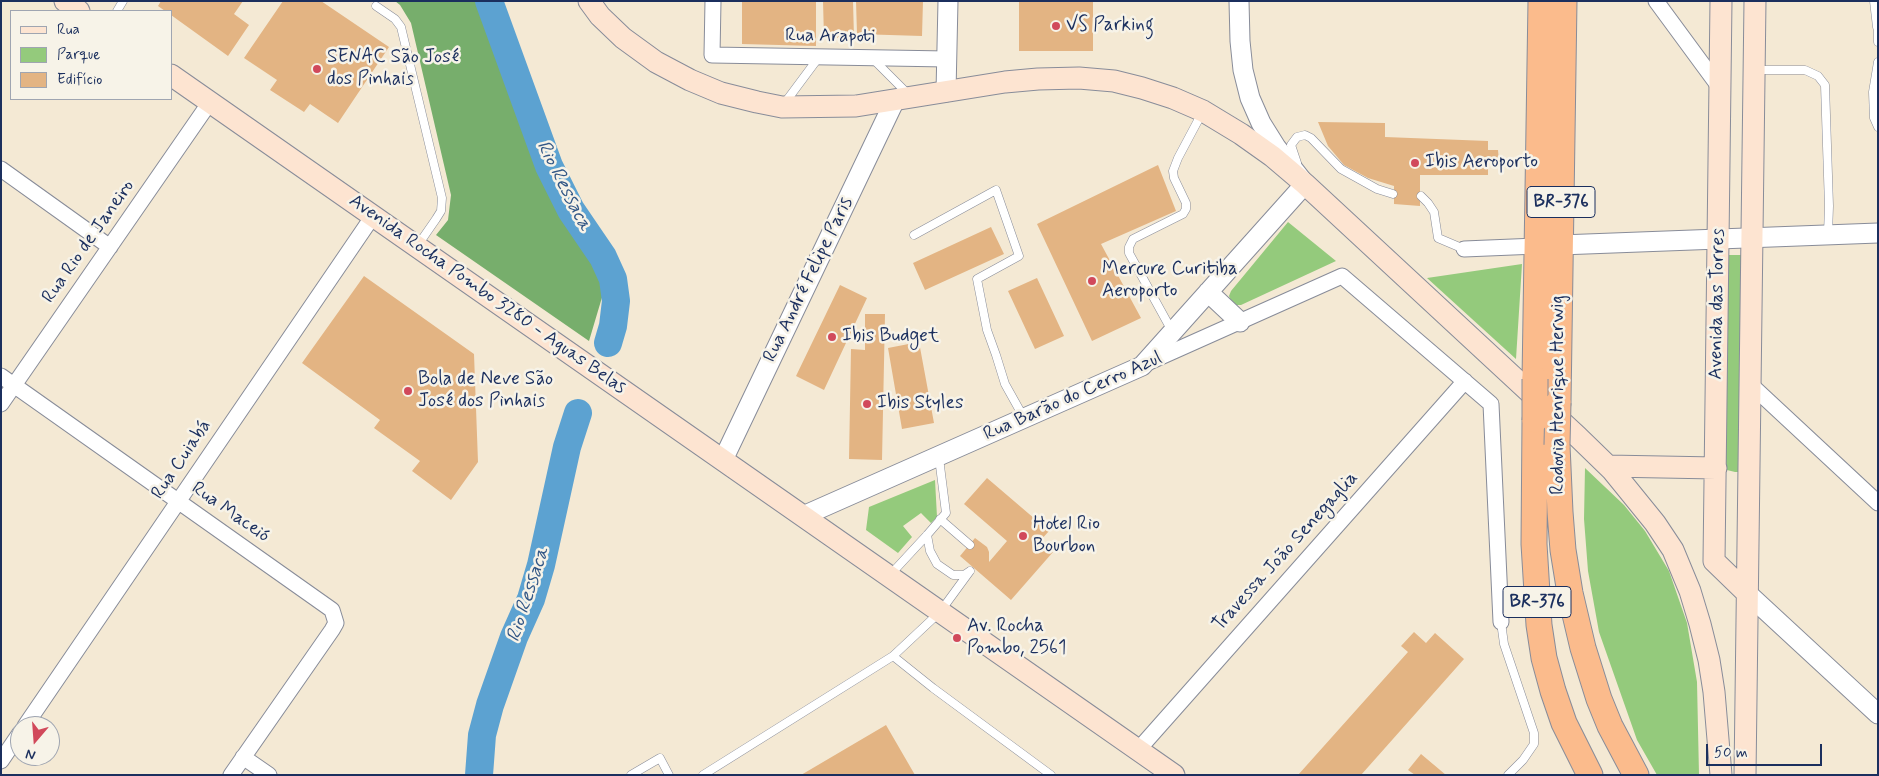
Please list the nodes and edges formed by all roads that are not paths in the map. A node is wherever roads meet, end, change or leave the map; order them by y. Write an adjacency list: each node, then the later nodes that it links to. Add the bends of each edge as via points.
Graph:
1 (65, 1): 13 (main road)
2 (589, 1): 26 (main road, via 623,38 656,62 721,93)
3 (713, 1): 16 (street, Rua Arapoti, via 712,55)
4 (948, 1): 18 (street)
5 (1239, 1): 30 (street, via 1243,70 1250,98 1276,147)
6 (1541, 1): 39 (highway, Rodovia Henrique Herwig / BR-376)
7 (1564, 1): 39 (highway, Rodovia Henrique Herwig / BR-376)
8 (1656, 1): 22 (street)
9 (1721, 1): 22 (main road, Avenida das Torres)
10 (1755, 1): 20 (main road, Avenida das Torres)
11 (1874, 1): 14 (lane)
12 (376, 6): 41 (lane, via 401,28 442,198 441,211)
13 (78, 10)
14 (1877, 27): 15 (lane)
15 (1878, 42)
16 (818, 57): 17 (street, Rua Arapoti); 26 (lane)
17 (872, 58): 18 (street, Rua Arapoti); 24 (lane)
18 (947, 59): 23 (street)
19 (1878, 62): 28 (lane, via 1873,92 1874,118)
20 (1754, 70): 35 (lane, via 1805,70 1818,76 1825,86); 37 (main road, Avenida das Torres)
21 (172, 76): 25 (main road, Avenida Rocha Pombo 3280 - Aguas Belas)
22 (1720, 88): 38 (main road, Avenida das Torres)
23 (946, 92): 24 (main road); 27 (main road, via 1005,82 1078,78 1114,81 1142,88)
24 (904, 99): 26 (main road, via 856,106); 54 (street, Rua André Felipe Paris)
25 (210, 102): 33 (main road, Avenida Rocha Pombo 3280 - Aguas Belas); 40 (street, Rua Rio de Janeiro)
26 (782, 107)
27 (1203, 111): 30 (main road, via 1272,156); 45 (lane, via 1173,171 1186,209 1183,214 1133,239 1129,247 1129,253)
28 (1878, 127)
29 (1, 169): 40 (street)
30 (1305, 184): 31 (lane, via 1291,145 1297,137 1305,135 1312,138 1340,169); 43 (street); 55 (main road)
31 (1393, 194)
32 (1421, 196): 42 (lane, via 1434,212 1438,238)
33 (373, 216): 41 (main road, Avenida Rocha Pombo 3280 - Aguas Belas); 58 (street, Rua Cuiabá)
34 (1878, 232): 35 (street)
35 (1828, 234): 37 (street)
36 (914, 235): 52 (lane, via 996,190 1019,256 977,279 987,330 1005,384)
37 (1752, 238): 38 (street); 49 (main road, Avenida das Torres)
38 (1718, 239): 39 (street); 56 (main road, Avenida das Torres)
39 (1549, 245): 42 (street); 76 (highway, Rodovia Henrique Herwig / BR-376, bridge, via 1535,379 1534,544 1538,625 1553,691); 85 (highway, Rodovia Henrique Herwig / BR-376, bridge, via 1558,402 1560,512 1570,593 1599,699)
40 (110, 247): 50 (street, Rua Rio de Janeiro)
41 (417, 247): 54 (main road, Avenida Rocha Pombo 3280 - Aguas Belas)
42 (1464, 249)
43 (1208, 292): 44 (street); 45 (street)
44 (1240, 322): 46 (street, Rua Barão do Cerro Azul); 48 (street, Rua Barão do Cerro Azul, via 1342,276)
45 (1172, 332): 46 (street)
46 (1142, 366): 52 (street, Rua Barão do Cerro Azul)
47 (1, 376): 50 (street, Rua Maceió)
48 (1465, 381): 67 (street, via 1491,404); 73 (street, Travessa João Senegaglia)
49 (1750, 384): 57 (main road, Avenida das Torres); 59 (street)
50 (14, 385): 51 (street, Rua Rio de Janeiro); 58 (street, Rua Maceió)
51 (1, 404)
52 (1024, 418): 53 (street, Rua Barão do Cerro Azul)
53 (939, 457): 60 (street, Rua Barão do Cerro Azul); 61 (lane, via 946,513)
54 (723, 460): 60 (main road, Avenida Rocha Pombo 3280 - Aguas Belas)
55 (1608, 466): 56 (main road); 69 (main road, via 1634,495 1673,550 1700,624)
56 (1716, 474): 57 (main road); 65 (main road, Avenida das Torres, via 1714,561)
57 (1749, 481): 65 (main road, Avenida das Torres)
58 (179, 501): 71 (street, Rua Cuiabá); 74 (street, Rua Maceió, via 327,604 335,616 332,630)
59 (1878, 503)
60 (803, 516): 64 (main road, Avenida Rocha Pombo 3280 - Aguas Belas)
61 (940, 519): 62 (lane); 63 (lane)
62 (928, 535): 64 (lane); 66 (lane, via 930,551 938,564 953,575 964,575 971,569)
63 (970, 545)
64 (889, 576): 66 (main road, Avenida Rocha Pombo 3280 - Aguas Belas)
65 (1747, 593): 70 (street); 88 (main road, Avenida das Torres)
66 (940, 612): 68 (lane); 73 (main road, Avenida Rocha Pombo 3280 - Aguas Belas)
67 (1501, 622): 84 (lane, via 1504,644 1534,732 1534,744)
68 (892, 656): 81 (lane); 82 (lane)
69 (1714, 692): 86 (main road); 87 (main road)
70 (1878, 714)
71 (32, 716)
72 (10, 748): 75 (street)
73 (1138, 750): 83 (main road, Avenida Rocha Pombo 3280 - Aguas Belas)
74 (243, 757): 77 (street); 78 (street)
75 (1, 761)
76 (1579, 761)
77 (231, 775)
78 (269, 775)
79 (631, 775): 80 (lane, via 660,758)
80 (669, 775)
81 (703, 775)
82 (1051, 775)
83 (1174, 775)
84 (1508, 775)
85 (1636, 775)
86 (1721, 775)
87 (1736, 775)
88 (1745, 775)

